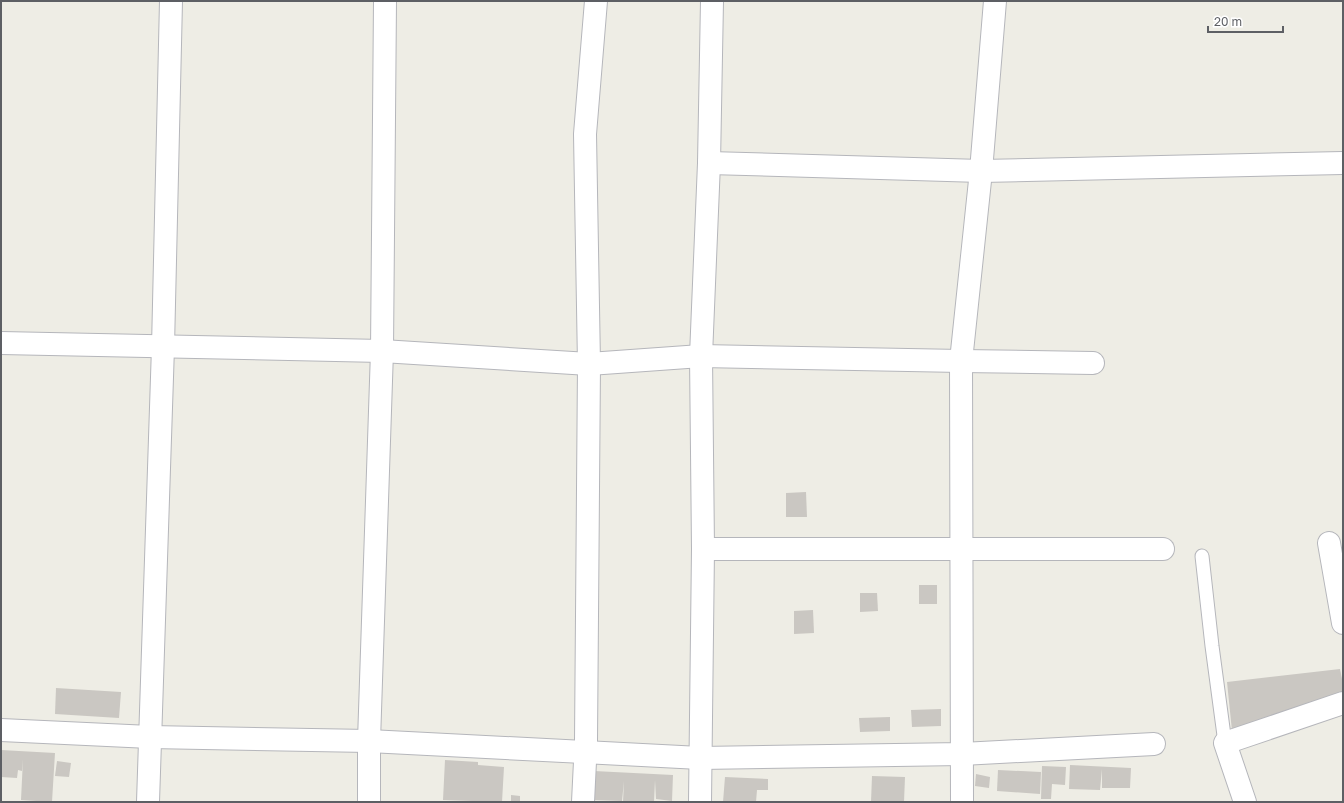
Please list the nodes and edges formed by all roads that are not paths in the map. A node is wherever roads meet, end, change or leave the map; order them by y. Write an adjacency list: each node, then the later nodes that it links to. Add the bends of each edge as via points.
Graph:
1 (171, 1): 10 (street)
2 (385, 1): 11 (street)
3 (596, 1): 15 (street, via 585,134)
4 (712, 1): 6 (street)
5 (995, 1): 8 (street)
6 (709, 163): 8 (street); 12 (street)
7 (1343, 163): 8 (street)
8 (981, 171): 13 (street)
9 (1, 343): 10 (street)
10 (163, 347): 11 (street); 24 (street)
11 (382, 351): 15 (street); 25 (street)
12 (701, 356): 13 (street); 15 (street); 19 (street)
13 (961, 361): 14 (street); 18 (street)
14 (1093, 363)
15 (589, 364): 28 (street)
16 (1329, 543): 21 (street)
17 (1163, 548): 18 (street)
18 (961, 549): 19 (street); 29 (street)
19 (703, 550): 30 (street)
20 (1202, 556): 26 (lane)
21 (1343, 623)
22 (1343, 703): 26 (street)
23 (1, 730): 24 (street)
24 (150, 737): 25 (street); 31 (street)
25 (369, 741): 28 (street); 32 (street)
26 (1225, 743): 36 (street)
27 (1154, 744): 29 (street)
28 (585, 752): 30 (street); 33 (street)
29 (962, 754): 30 (street); 35 (street)
30 (700, 758): 34 (street)
31 (148, 802)
32 (369, 802)
33 (583, 802)
34 (700, 802)
35 (962, 802)
36 (1245, 802)

